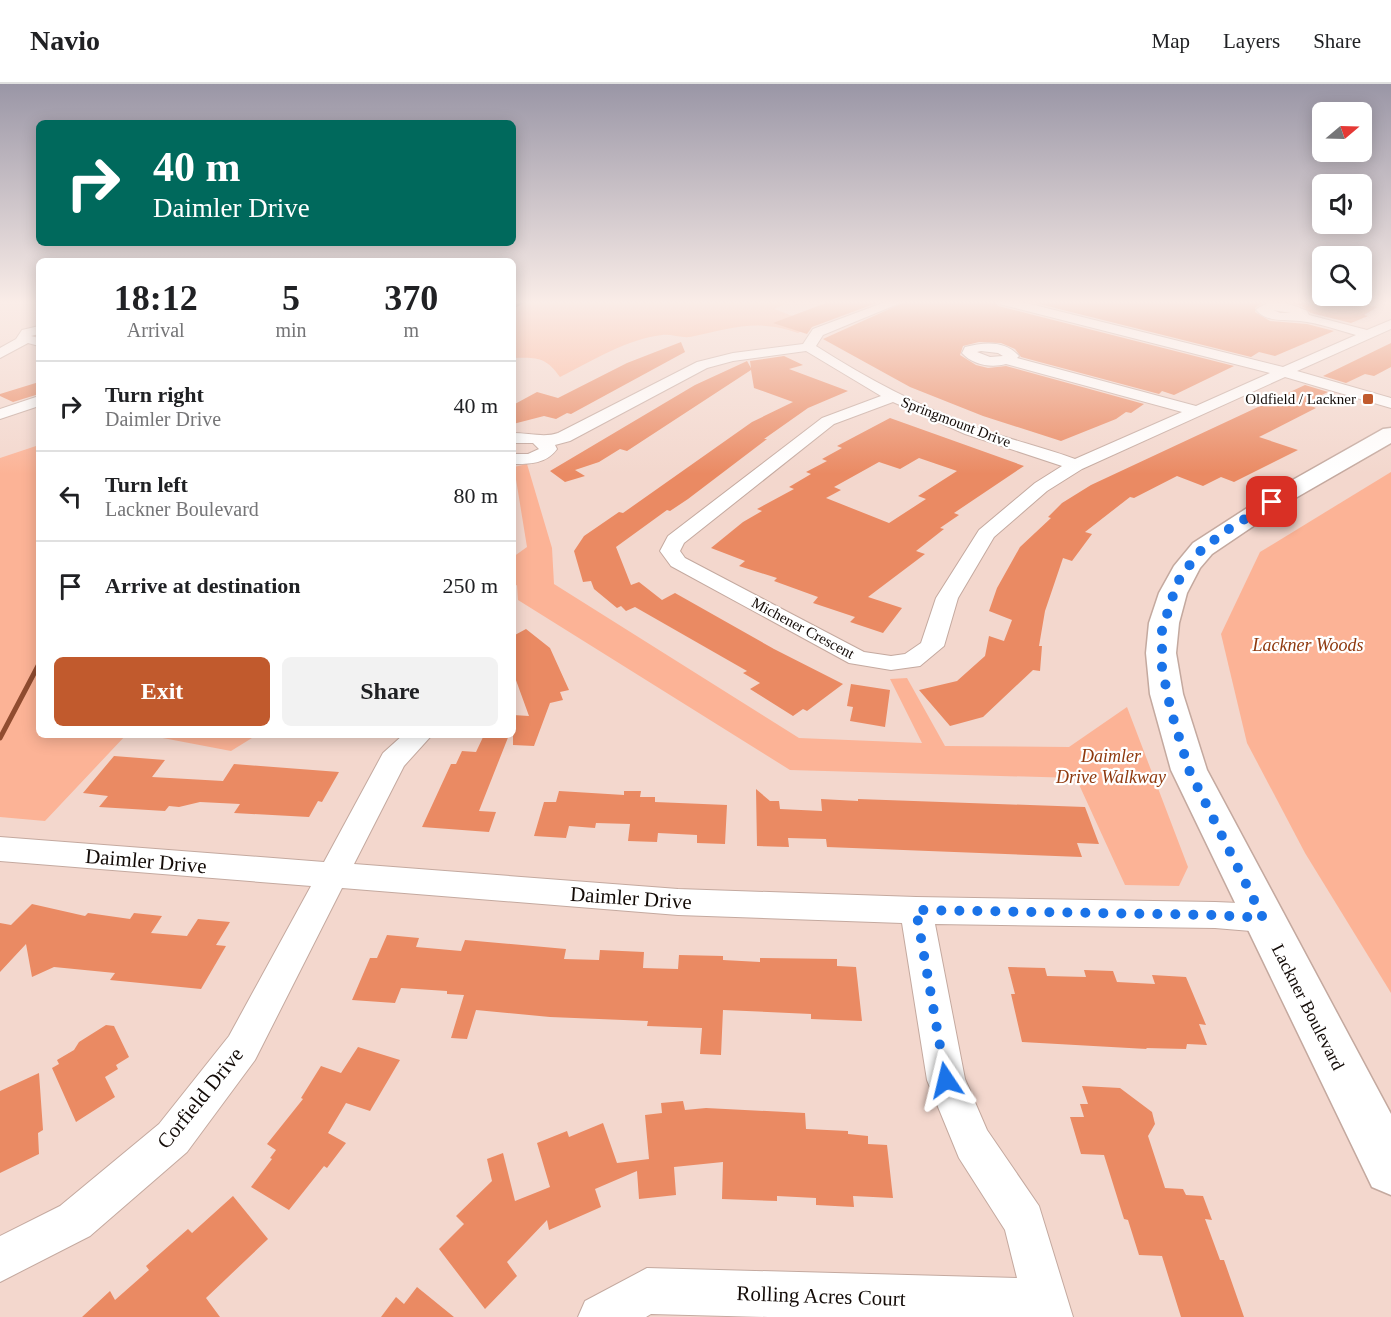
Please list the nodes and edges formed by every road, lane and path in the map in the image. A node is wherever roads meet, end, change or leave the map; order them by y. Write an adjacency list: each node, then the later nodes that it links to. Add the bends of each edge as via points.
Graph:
1 (727, 359): 14 (street, via 702,364)
2 (826, 359): 7 (street, Springmount Drive)
3 (1236, 359): 6 (street)
4 (1313, 359): 6 (street, Michener Crescent)
5 (1007, 360): 10 (street)
6 (1285, 371): 9 (street); 10 (street, Michener Crescent)
7 (893, 397): 16 (street, Springmount Drive, via 971,430); 16 (street, Michener Crescent, via 828,421 675,540 670,551 678,562 858,658 891,663 910,661 932,646 947,598 986,534 1041,487)
8 (36, 402): 11 (street)
9 (1391, 403)
10 (1198, 411): 16 (street, Michener Crescent)
11 (0, 414)
12 (1391, 434): 21 (main road, Lackner Boulevard, via 1288,492 1198,553 1177,583 1162,630 1162,668 1189,770)
13 (516, 438): 14 (street, via 536,438)
14 (546, 443): 15 (street, via 548,449 539,456)
15 (516, 459)
16 (1076, 465)
17 (415, 738): 19 (street, Corfield Drive, via 393,760)
18 (0, 849): 19 (street, Daimler Drive)
19 (333, 876): 20 (street, Daimler Drive, via 678,902); 23 (street, Corfield Drive, via 242,1048 173,1138 75,1221)
20 (916, 910): 21 (street, Daimler Drive); 24 (street, via 946,1080 973,1144 1024,1221)
21 (1263, 918): 22 (main road, Lackner Boulevard)
22 (1391, 1168)
23 (0, 1260)
24 (1048, 1310): 25 (street, Rolling Acres Court, via 647,1292)
25 (601, 1317)

